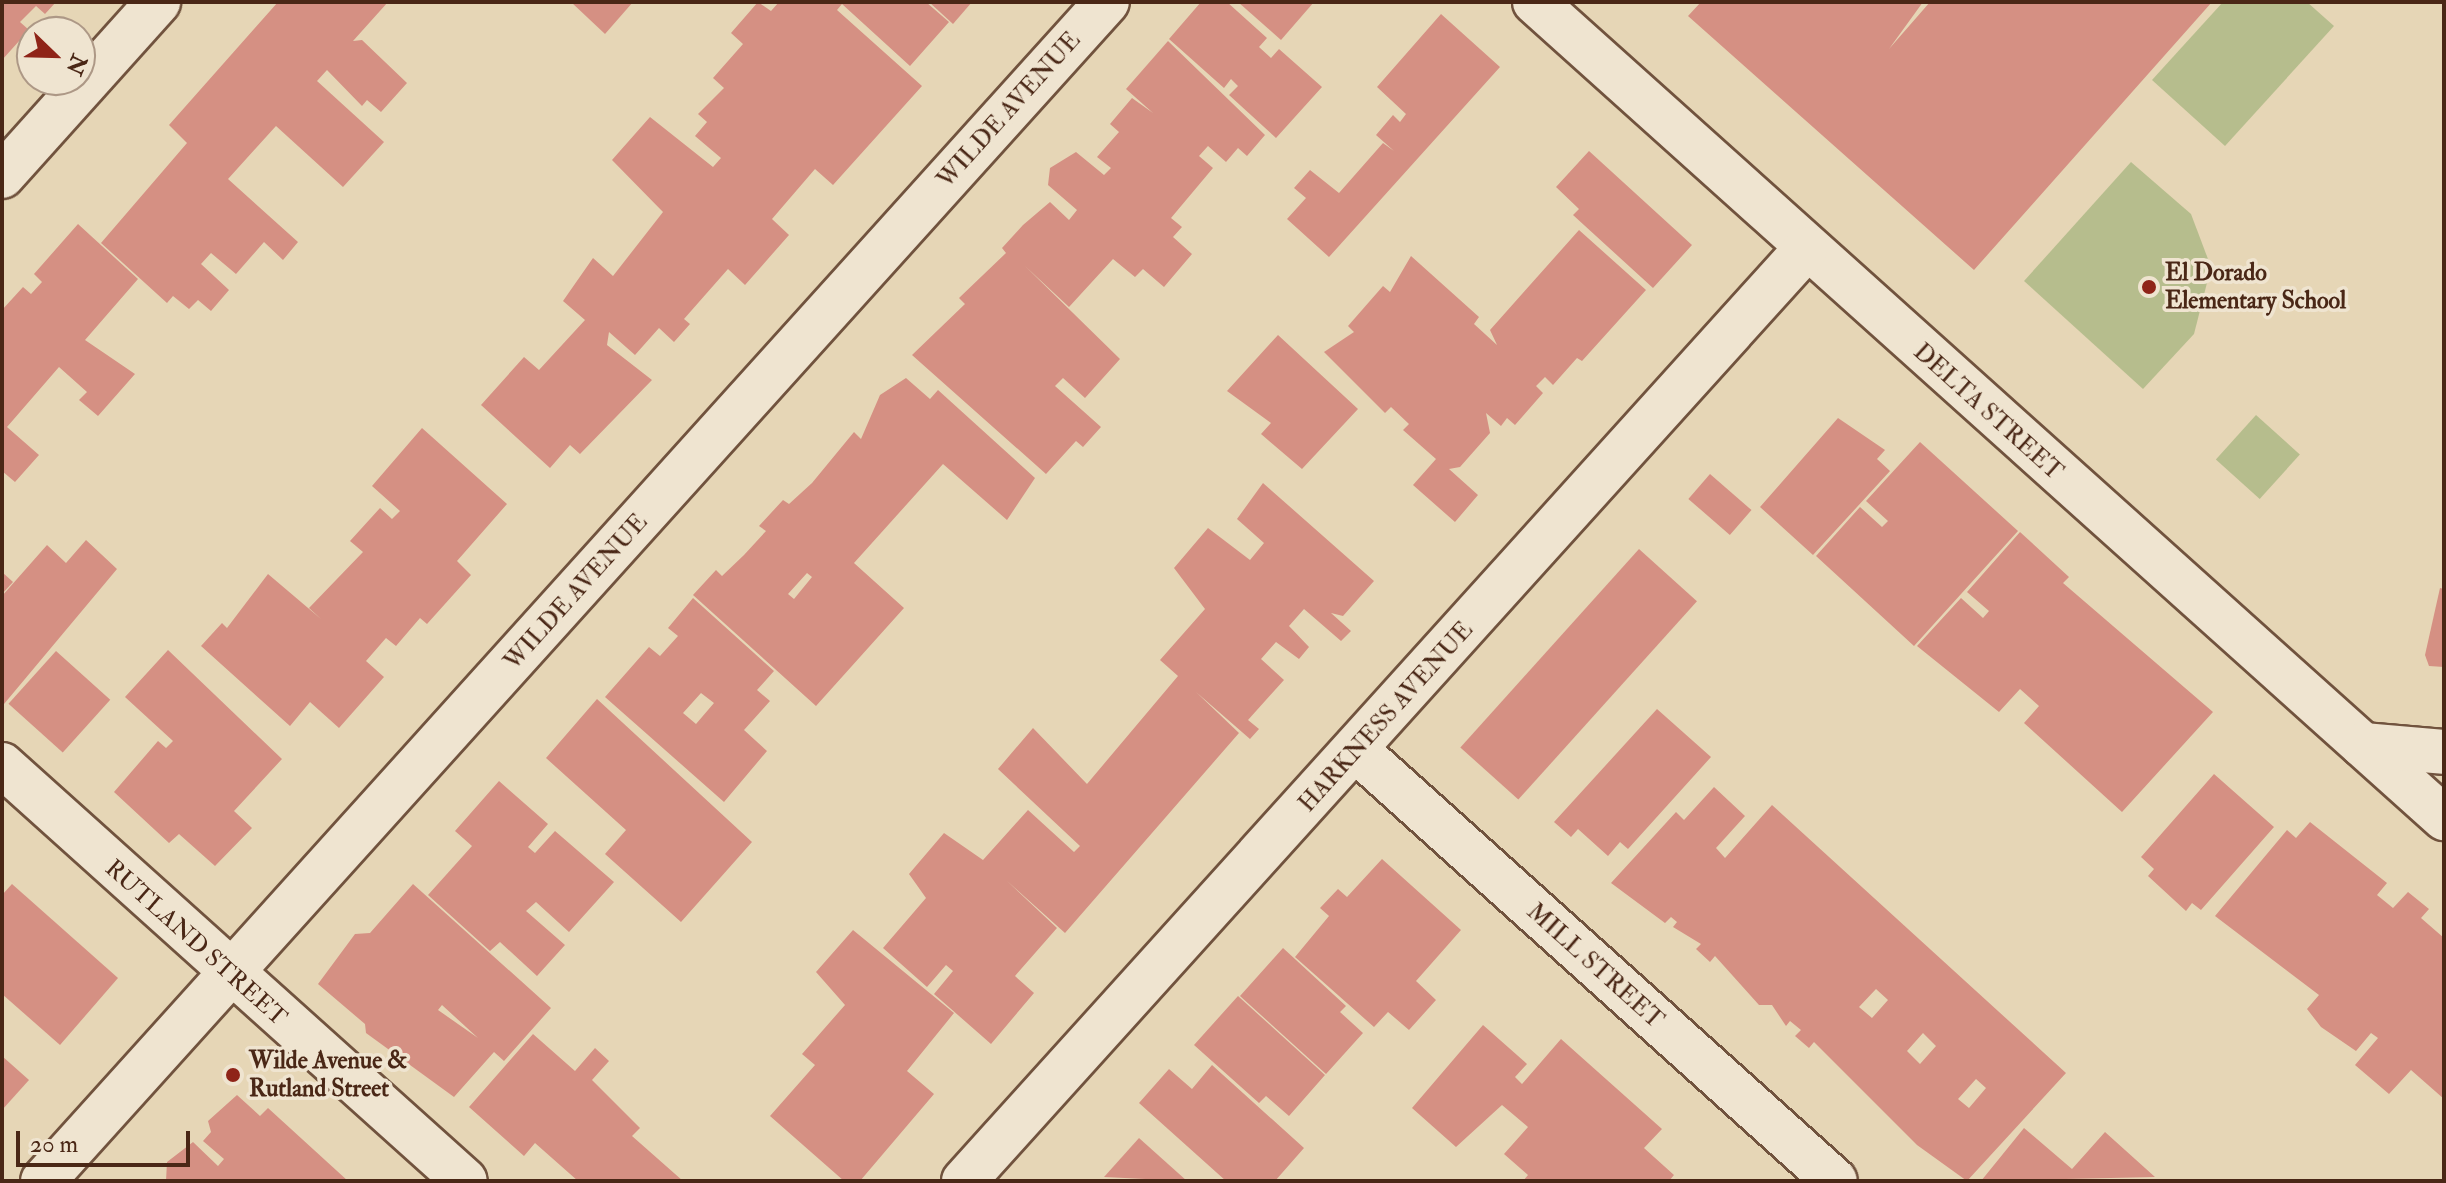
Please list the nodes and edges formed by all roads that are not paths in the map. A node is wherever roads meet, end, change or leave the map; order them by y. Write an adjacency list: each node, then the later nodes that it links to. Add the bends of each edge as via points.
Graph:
1 (158, 2): 4 (street)
2 (1107, 2): 11 (street, WILDE AVENUE)
3 (1535, 2): 5 (street, DELTA STREET)
4 (2, 176)
5 (1805, 250): 6 (street, DELTA STREET); 7 (street, HARKNESS AVENUE)
6 (2363, 745): 8 (street); 10 (street, DELTA STREET)
7 (1356, 750): 14 (street, HARKNESS AVENUE); 15 (street, MILL STREET)
8 (2444, 752)
9 (2, 765): 11 (street, RUTLAND STREET)
10 (2444, 818)
11 (230, 976): 12 (street, WILDE AVENUE); 13 (street, RUTLAND STREET)
12 (43, 1181)
13 (465, 1181)
14 (964, 1181)
15 (1835, 1181)

